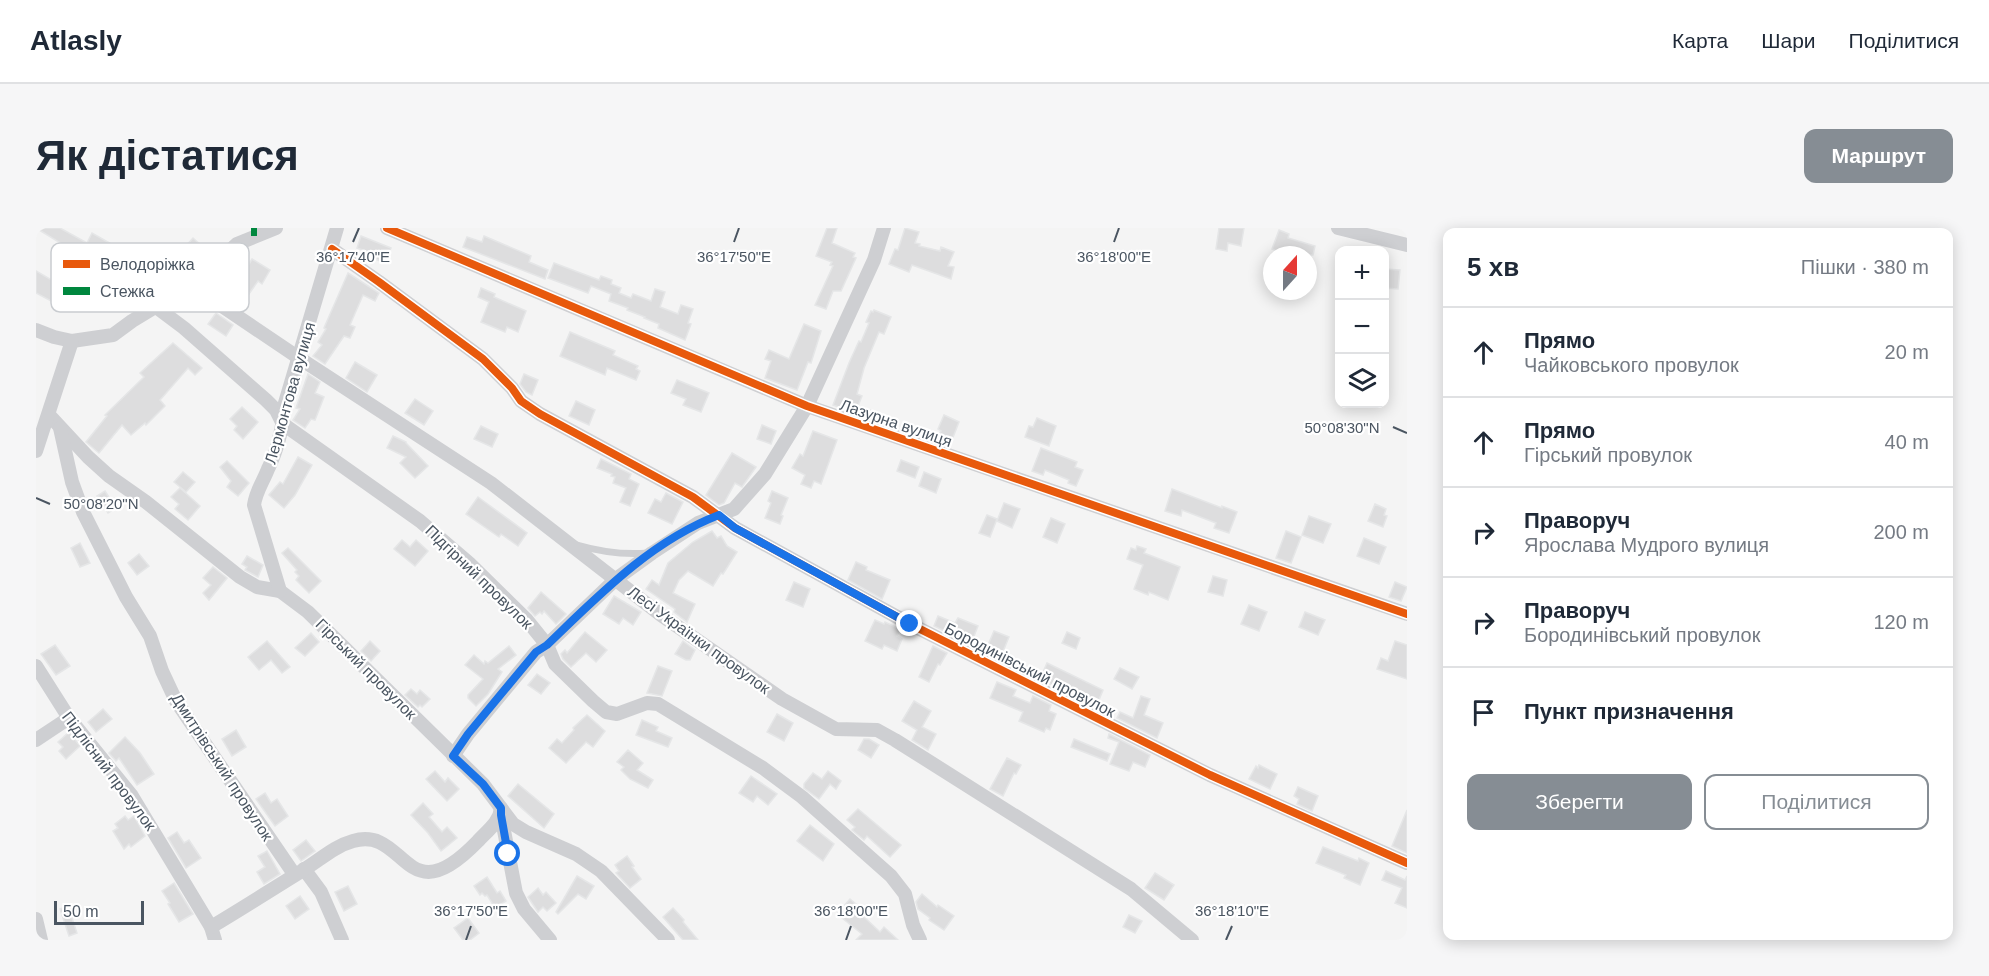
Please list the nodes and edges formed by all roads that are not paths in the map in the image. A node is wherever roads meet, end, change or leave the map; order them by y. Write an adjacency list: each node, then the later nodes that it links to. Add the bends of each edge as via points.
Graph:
1 (276, 228): 6 (street)
2 (338, 228): 8 (street, Лермонтова вулиця)
3 (387, 228): 15 (street, Лазурна вулиця)
4 (884, 228): 15 (street, via 874,260)
5 (1338, 228): 7 (street)
6 (239, 243)
7 (1407, 245)
8 (332, 249): 14 (street, Лермонтова вулиця); 20 (street, Бородинівський провулок, via 483,359 521,401)
9 (147, 312): 13 (street, via 113,335)
10 (162, 312): 17 (street, Підгірний провулок, via 266,400)
11 (231, 312): 14 (street, Лесі Українки провулок)
12 (36, 330): 13 (street)
13 (72, 341): 16 (street)
14 (299, 358): 17 (street, Лермонтова вулиця); 21 (street, Лесі Українки провулок, via 491,483)
15 (807, 406): 20 (street, via 765,474 734,509); 25 (street, Лазурна вулиця)
16 (49, 415): 18 (street, Гірський провулок); 19 (street)
17 (283, 424): 24 (street, Лермонтова вулиця, via 254,505); 26 (street, Підгірний провулок, via 420,521 469,563)
18 (60, 427): 24 (street, Гірський провулок, via 109,476 240,577 257,587); 33 (street, Дмитрівський провулок, via 83,512 150,636 176,701)
19 (36, 451)
20 (719, 515): 22 (street, via 698,523); 32 (street, Бородинівський провулок, via 735,528 900,618 1053,697 1210,775)
21 (568, 542): 22 (lane, via 600,552); 23 (street, Лесі Українки провулок)
22 (652, 553): 23 (street)
23 (616, 579): 26 (street); 41 (street, Лесі Українки провулок, via 782,699 836,729 878,730 896,740 1131,890)
24 (280, 591): 30 (street, Гірський провулок, via 308,612)
25 (1407, 614)
26 (547, 645): 30 (street, via 536,652 498,696); 40 (street, Підгірний провулок, via 555,664 606,712 617,714 658,704 763,768 802,797 891,876 905,894)
27 (36, 666): 28 (street, Підлісний провулок)
28 (69, 718): 29 (street); 35 (street, Підлісний провулок, via 132,796)
29 (36, 740)
30 (453, 756): 31 (street, Гірський провулок, via 483,784)
31 (501, 812): 33 (street, via 470,850 431,873 408,866 381,842 368,838 350,842); 38 (street, via 516,893); 39 (street, Гірський провулок, via 526,832 576,854 601,871)
32 (1407, 863)
33 (299, 872): 35 (street); 37 (street, Дмитрівський провулок, via 321,892)
34 (36, 919): 36 (street)
35 (213, 934)
36 (41, 940)
37 (342, 940)
38 (550, 940)
39 (668, 940)
40 (920, 940)
41 (1192, 940)

